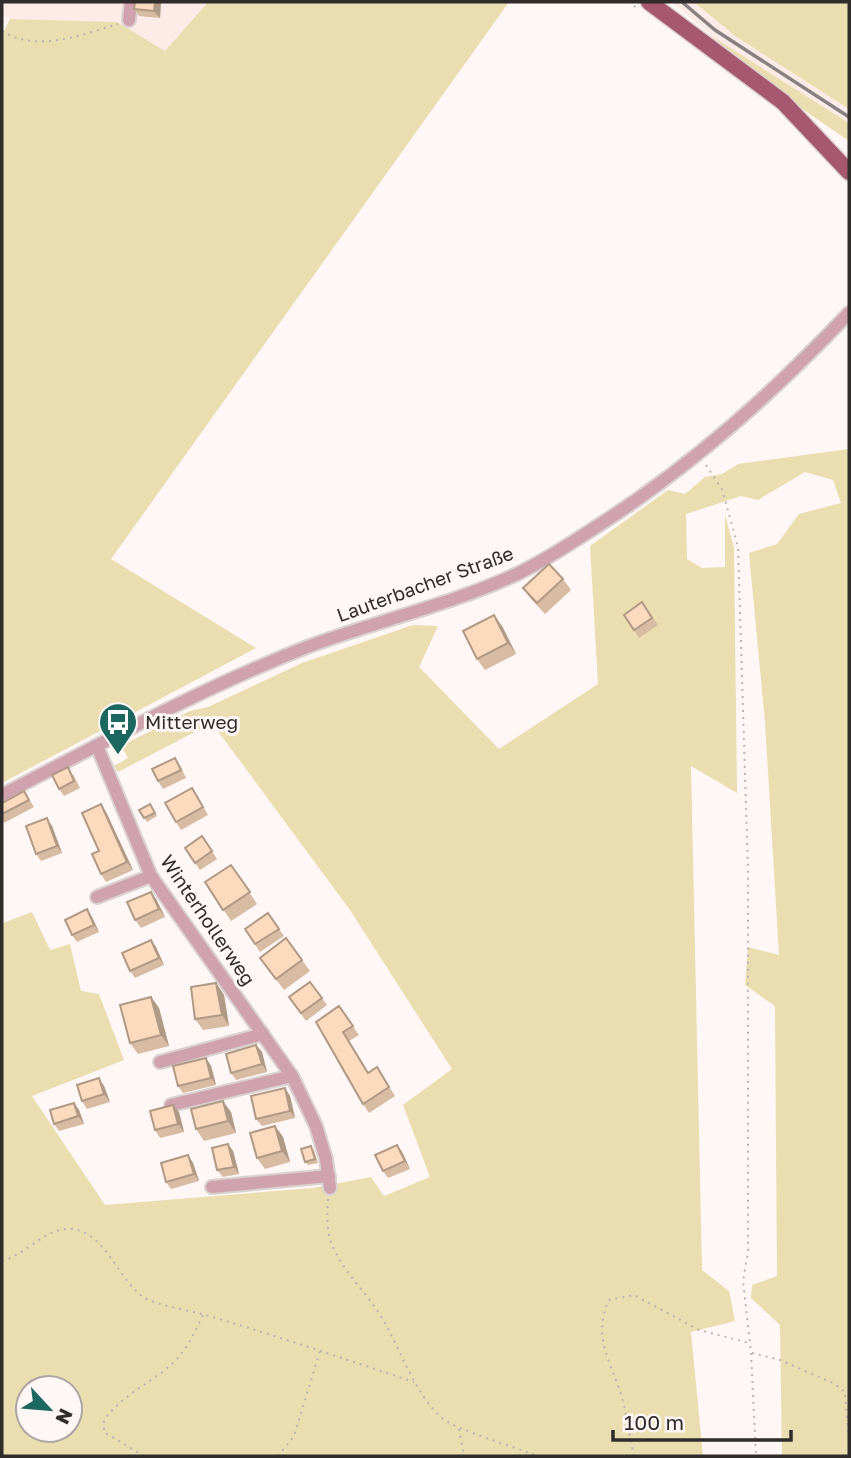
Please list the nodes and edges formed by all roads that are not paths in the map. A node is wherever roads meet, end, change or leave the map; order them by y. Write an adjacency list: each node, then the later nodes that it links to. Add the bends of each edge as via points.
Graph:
1 (131, 2): 3 (street)
2 (649, 2): 4 (main road, via 783,102)
3 (129, 20)
4 (849, 172)
5 (849, 313): 6 (street, Lauterbacher Straße, via 755,407 699,455 635,502 518,573 266,664)
6 (97, 746): 7 (street, Lauterbacher Straße); 8 (street, Winterhollerweg)
7 (2, 795)
8 (151, 876): 9 (street); 10 (street, Winterhollerweg)
9 (97, 897)
10 (263, 1034): 11 (street); 12 (street, Winterhollerweg)
11 (160, 1062)
12 (292, 1076): 13 (street); 14 (street, Winterhollerweg, via 316,1126 329,1182)
13 (171, 1105)
14 (212, 1187)

